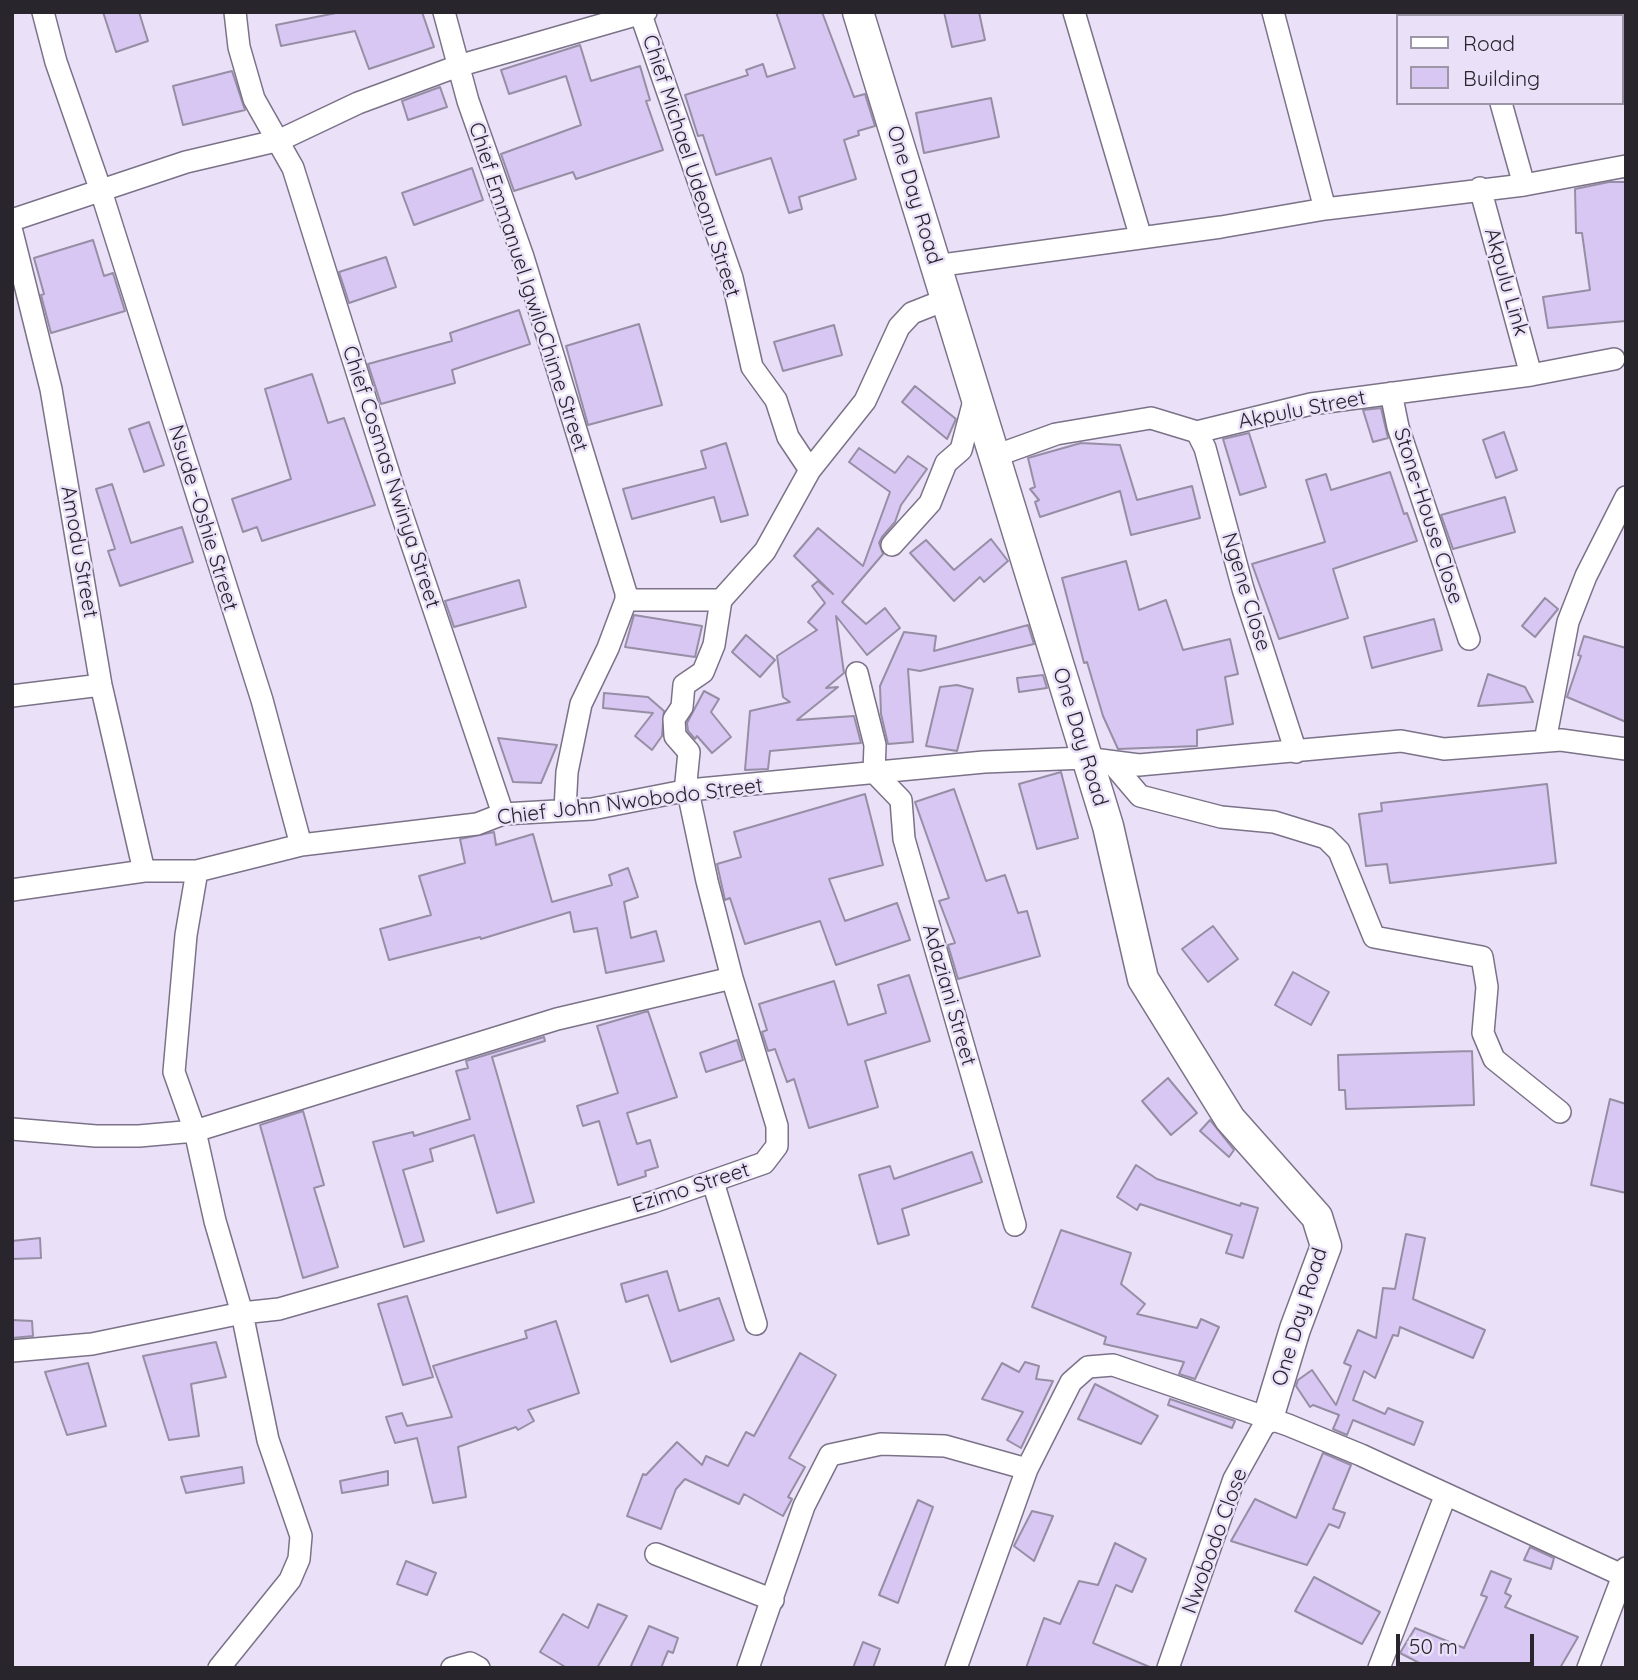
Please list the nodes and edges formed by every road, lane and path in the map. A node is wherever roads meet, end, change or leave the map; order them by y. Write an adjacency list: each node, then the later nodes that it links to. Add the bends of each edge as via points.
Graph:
1 (43, 12): 14 (street, Nsude -Oshie Street)
2 (235, 12): 10 (street, Chief Cosmas Nwinya Street, via 239,47 254,99)
3 (444, 12): 8 (street, Chief Emmanuel IgwiloChime Street)
4 (858, 12): 19 (main road, One Day Road)
5 (1074, 12): 18 (street)
6 (1273, 12): 15 (street)
7 (642, 13): 8 (street); 27 (street, Chief Michael Udeonu Street, via 732,278 752,367 776,400 788,437)
8 (458, 66): 10 (street, via 358,103); 30 (street, Chief Emmanuel IgwiloChime Street, via 523,257)
9 (1502, 105): 12 (street)
10 (280, 140): 14 (street, via 186,162); 43 (street, Chief Cosmas Nwinya Street, via 293,168 399,506)
11 (1626, 166): 12 (street)
12 (1524, 185): 13 (street)
13 (1480, 188): 15 (street); 22 (street, Akpulu Link)
14 (101, 191): 16 (street); 44 (street, Nsude -Oshie Street, via 262,700)
15 (1325, 209): 18 (street)
16 (12, 220)
17 (12, 232): 34 (street, Amodu Street, via 51,389)
18 (1142, 238): 19 (street)
19 (935, 266): 20 (main road, One Day Road)
20 (945, 300): 24 (main road, One Day Road); 27 (street, via 912,313 899,327 865,401)
21 (1614, 359): 22 (street, Akpulu Street)
22 (1531, 375): 23 (street, Akpulu Street)
23 (1391, 393): 25 (street, Akpulu Street, via 1311,404); 32 (street, Stone-House Close, via 1398,427)
24 (976, 395): 26 (main road, One Day Road); 29 (street, via 961,450 946,463 930,502)
25 (1197, 432): 26 (street, via 1151,418 1055,435); 38 (street, Ngene Close)
26 (995, 456): 39 (main road, One Day Road)
27 (810, 470): 31 (street, via 765,551)
28 (1626, 497): 36 (street, via 1567,622)
29 (892, 545)
30 (626, 600): 31 (street); 42 (street, via 581,704 567,772)
31 (721, 600): 41 (street, Ezimo Street, via 714,645 704,671 684,685 682,707 674,719 675,736 689,752)
32 (1469, 639)
33 (857, 673): 40 (street, via 875,745)
34 (101, 685): 35 (street); 45 (street, Amodu Street)
35 (12, 696)
36 (1545, 741): 37 (street, Chief John Nwobodo Street); 38 (street, Chief John Nwobodo Street, via 1444,749 1401,741 1367,742)
37 (1626, 748)
38 (1296, 752): 39 (street, Chief John Nwobodo Street, via 1139,765)
39 (1098, 760): 40 (street, Chief John Nwobodo Street, via 984,762); 49 (street, via 1140,796 1221,817 1274,822 1326,838 1339,851 1374,937 1482,957 1487,987 1483,1033 1494,1059); 57 (main road, One Day Road, via 1143,979 1230,1119 1317,1217 1326,1246)
40 (874, 772): 41 (street, Chief John Nwobodo Street); 53 (street, Adaziani Street, via 901,800 904,839)
41 (689, 790): 42 (street, Chief John Nwobodo Street); 48 (street, Ezimo Street)
42 (565, 810): 43 (street, Chief John Nwobodo Street)
43 (503, 814): 44 (street, Chief John Nwobodo Street, via 477,824)
44 (301, 845): 46 (street, Chief John Nwobodo Street)
45 (144, 871): 46 (street, Chief John Nwobodo Street); 47 (street, Chief John Nwobodo Street)
46 (197, 872): 51 (street, via 186,935 174,1072)
47 (12, 890)
48 (732, 978): 51 (street, via 557,1019); 52 (street, Ezimo Street, via 777,1126 777,1146 764,1163)
49 (1560, 1112)
50 (12, 1129): 51 (street, via 96,1136)
51 (195, 1131): 54 (street)
52 (713, 1182): 54 (street, Ezimo Street, via 279,1309); 55 (street)
53 (1015, 1225)
54 (242, 1313): 56 (street, Ezimo Street, via 92,1344); 63 (street, via 268,1440 301,1536 299,1559 290,1580)
55 (755, 1324)
56 (12, 1351)
57 (1268, 1418): 58 (street, via 1113,1365 1088,1367 1071,1382); 59 (street); 68 (street, Nwobodo Close, via 1234,1479)
58 (1027, 1469): 62 (street, via 945,1446 881,1444 830,1455 804,1506); 67 (street)
59 (1446, 1494): 61 (street); 69 (street)
60 (656, 1554): 62 (street)
61 (1625, 1574): 70 (street)
62 (773, 1600): 66 (street)
63 (219, 1668)
64 (452, 1668): 65 (street, via 470,1663)
65 (479, 1668)
66 (748, 1668)
67 (956, 1668)
68 (1168, 1668)
69 (1379, 1668)
70 (1588, 1668)

